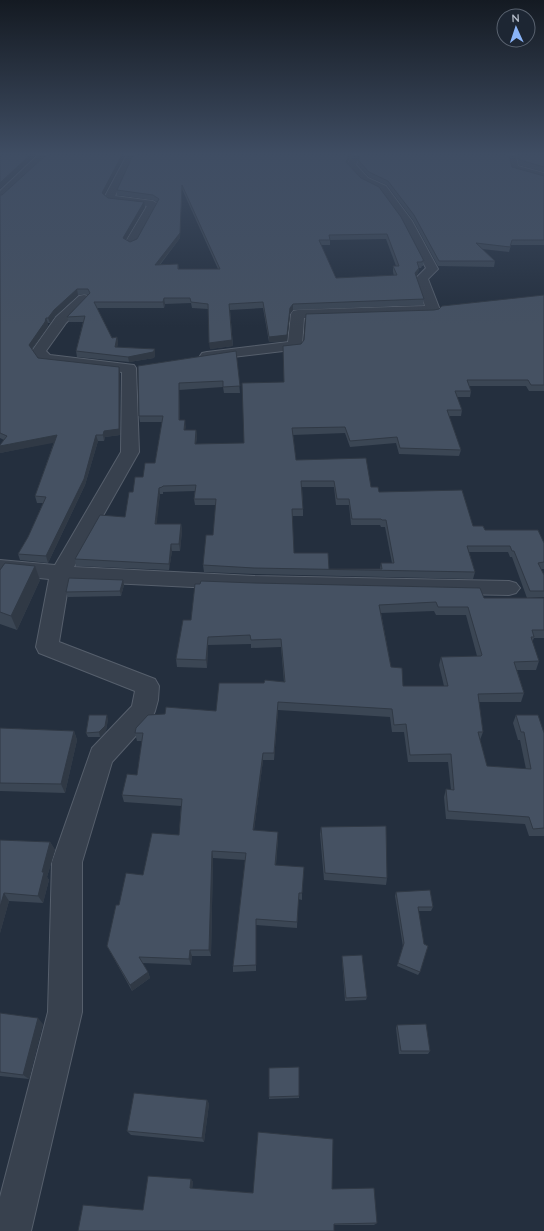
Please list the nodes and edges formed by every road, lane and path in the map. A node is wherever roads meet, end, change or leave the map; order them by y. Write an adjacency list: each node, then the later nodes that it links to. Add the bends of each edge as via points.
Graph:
1 (148, 212): 3 (street)
2 (401, 212): 5 (street, via 432,269 422,278 433,310 298,314 295,346)
3 (131, 243)
4 (84, 299): 7 (street, via 61,320 39,350 45,359 136,367 130,452)
5 (197, 357)
6 (0, 567): 7 (street)
7 (60, 574): 8 (street, via 219,582); 9 (street, via 47,647 146,686 146,700 143,711 101,756 67,862 65,1012)
8 (509, 588)
9 (12, 1231)

